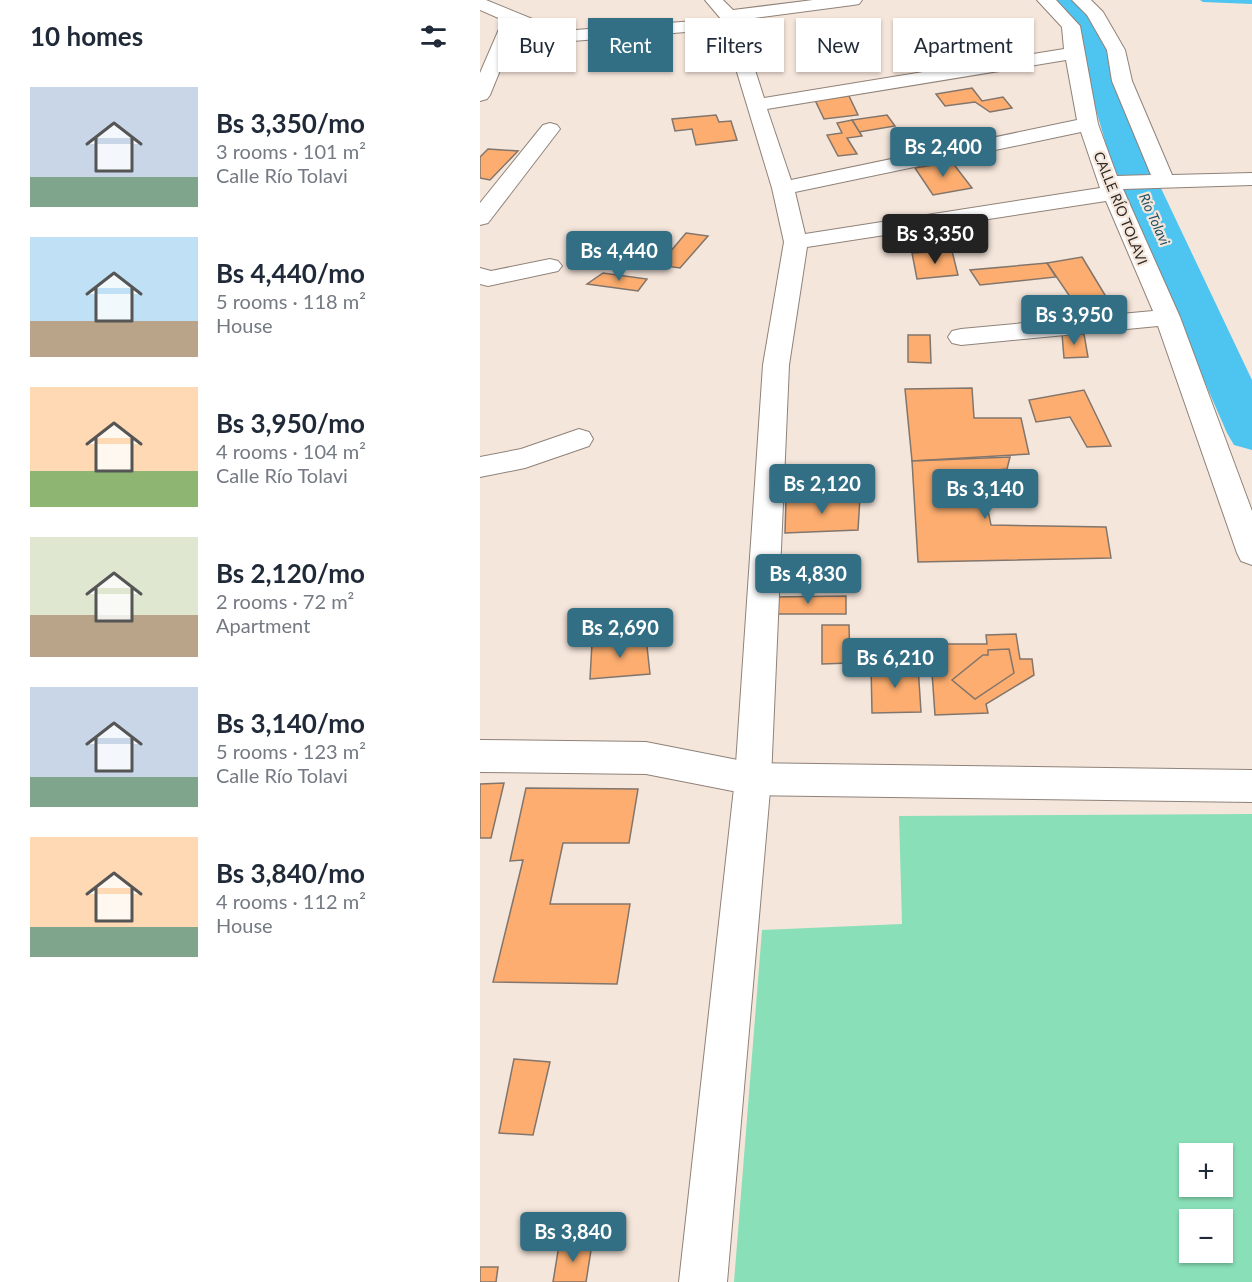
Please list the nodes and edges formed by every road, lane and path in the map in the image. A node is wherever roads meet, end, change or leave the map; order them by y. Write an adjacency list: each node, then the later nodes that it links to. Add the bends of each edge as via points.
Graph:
1 (714, 0): 7 (street)
2 (853, 0): 8 (street)
3 (1046, 0): 12 (street, CALLE RÍO TOLAVI, via 1071,26)
4 (1081, 0): 19 (street, via 1094,12 1116,50 1122,81)
5 (480, 4): 6 (street)
6 (510, 18)
7 (728, 18)
8 (742, 18)
9 (685, 24): 10 (street)
10 (576, 35)
11 (498, 52): 14 (street)
12 (1074, 53): 15 (street); 16 (street, CALLE RÍO TOLAVI)
13 (747, 72): 15 (street)
14 (480, 95)
15 (757, 105): 21 (street)
16 (1088, 124): 20 (street, CALLE RÍO TOLAVI); 21 (street)
17 (550, 129): 22 (street)
18 (1252, 179): 19 (street)
19 (1163, 180): 20 (street)
20 (1111, 186): 23 (street); 26 (street, CALLE RÍO TOLAVI)
21 (783, 188): 23 (street)
22 (480, 218)
23 (796, 242): 32 (street, via 776,365)
24 (550, 266): 25 (street, via 488,279)
25 (480, 275)
26 (1167, 317): 27 (street); 30 (street, CALLE RÍO TOLAVI)
27 (961, 337)
28 (579, 439): 29 (street, via 525,458)
29 (480, 467)
30 (1252, 554)
31 (480, 756): 32 (street, via 646,758)
32 (753, 779): 33 (street); 34 (street)
33 (1252, 786)
34 (703, 1282)

